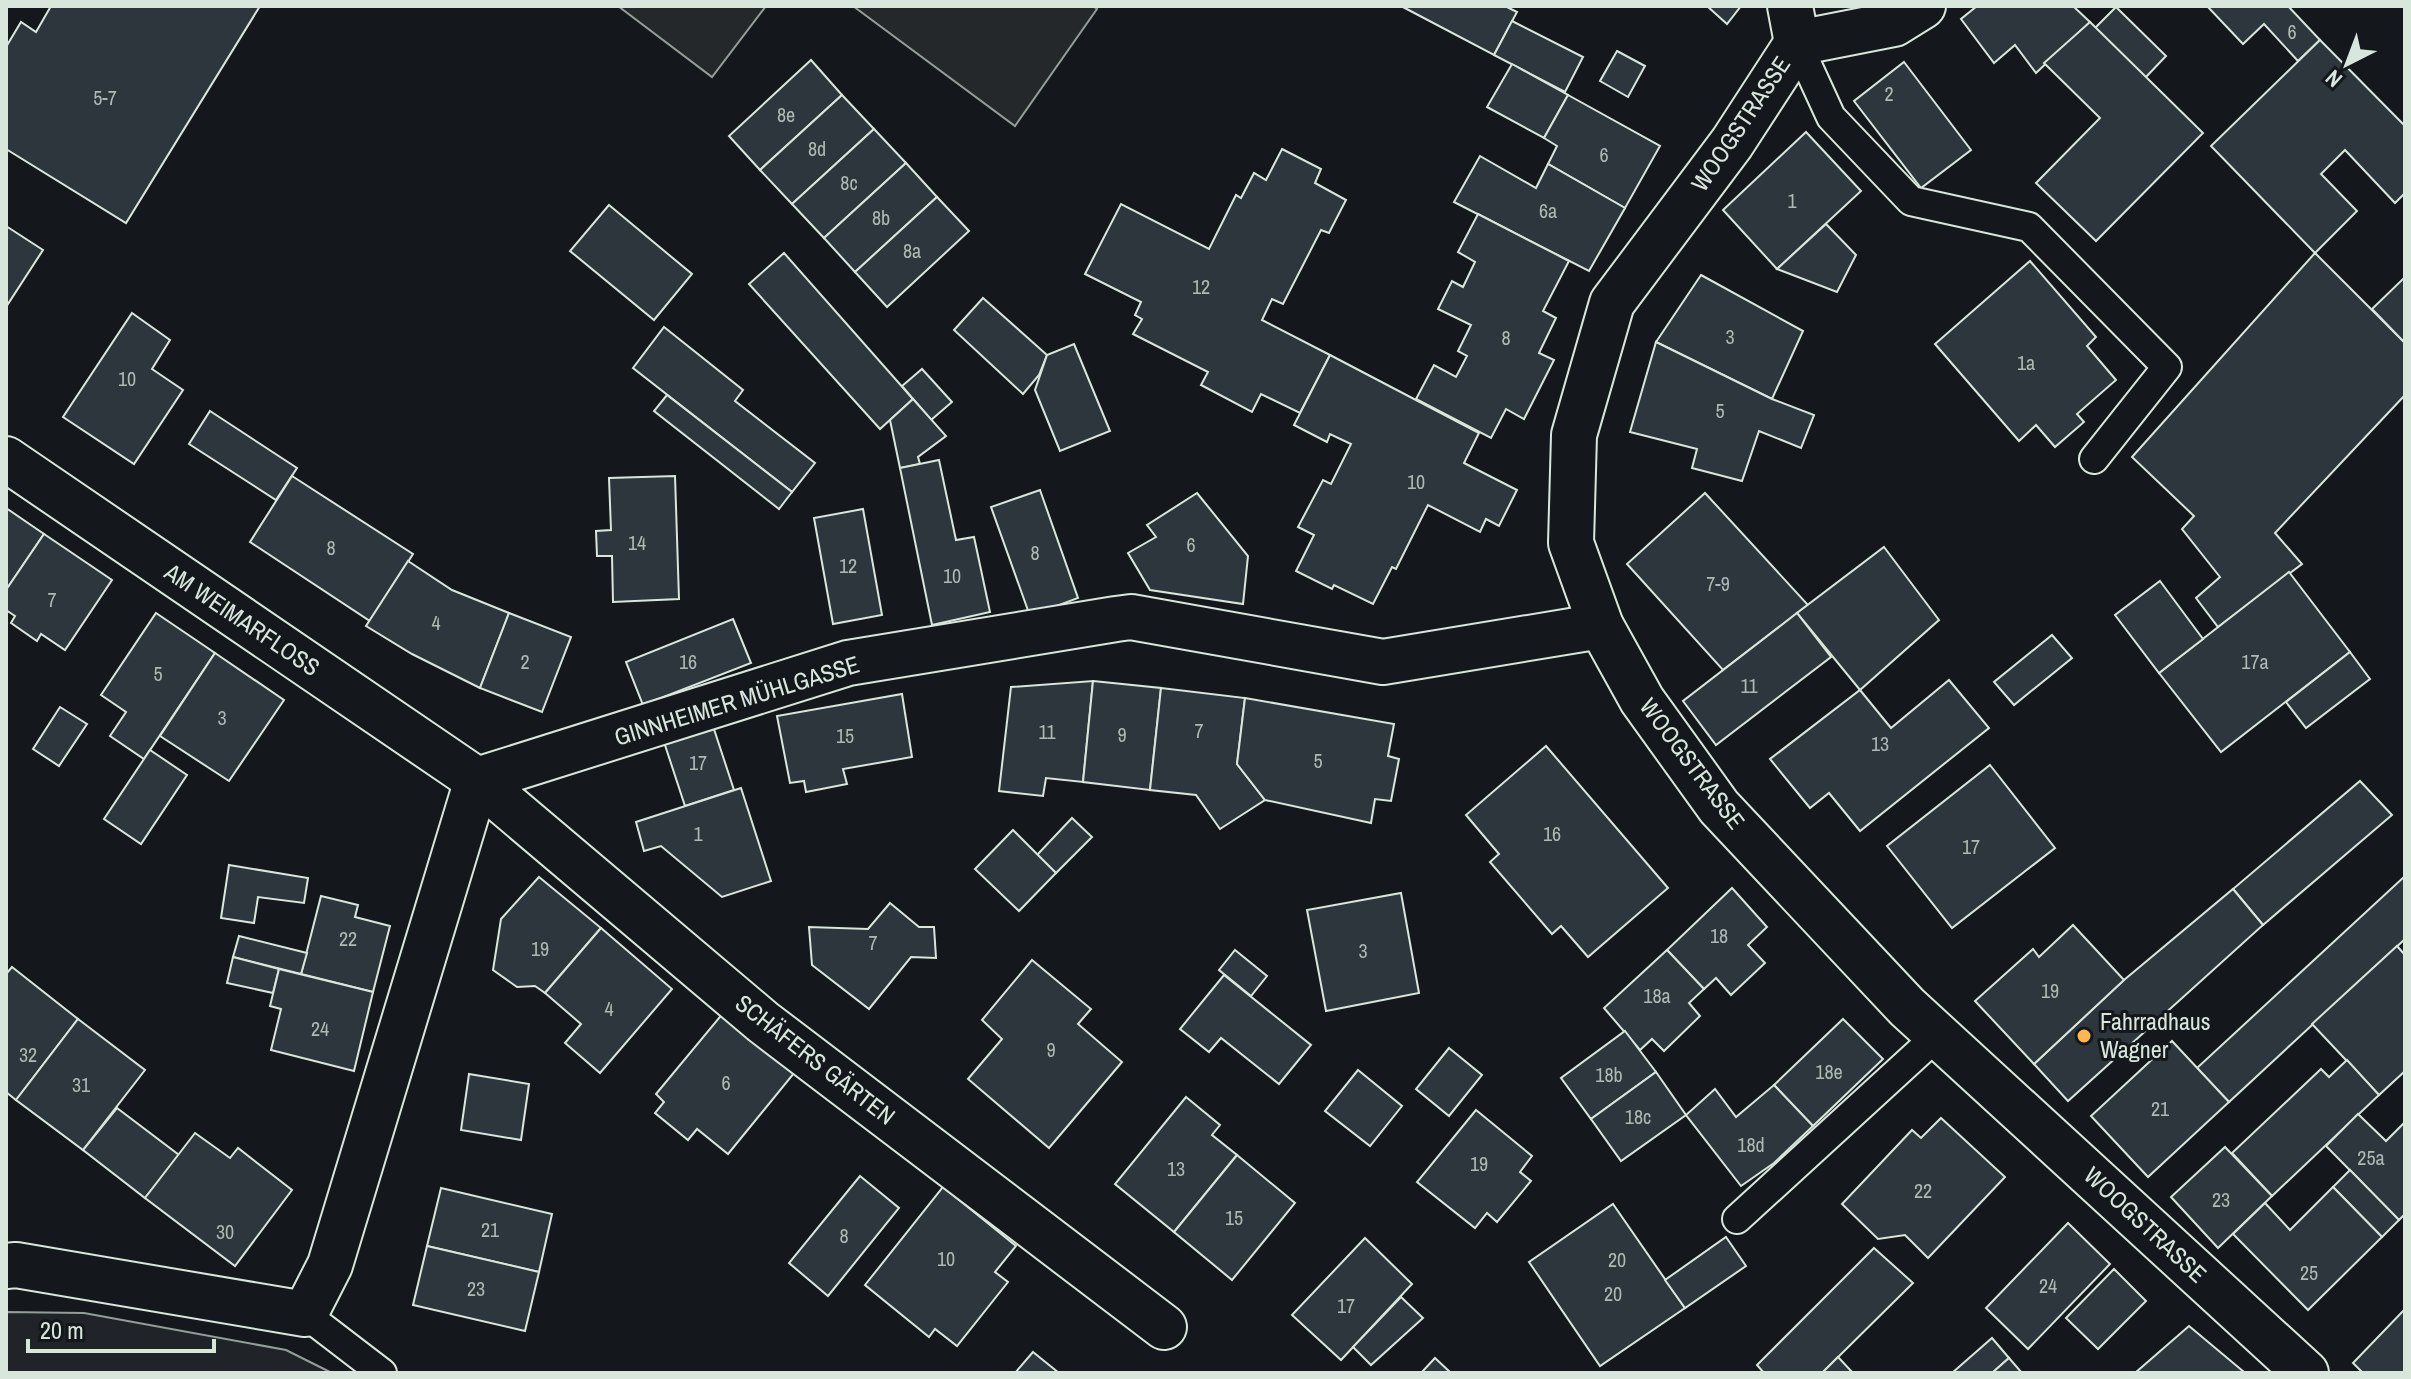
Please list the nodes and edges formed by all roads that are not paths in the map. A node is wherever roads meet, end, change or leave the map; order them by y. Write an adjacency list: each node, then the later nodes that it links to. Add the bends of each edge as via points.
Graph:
1 (1923, 6): 2 (street, via 1894,24)
2 (1794, 24): 4 (lane, via 1831,117 1911,201 2029,227 2167,367); 5 (street, WOOGSTRASSE, via 1732,143 1612,303 1574,435 1571,543)
3 (6, 459): 6 (street, AM WEIMARFLOSS)
4 (2094, 459)
5 (1601, 626): 6 (street, GINNHEIMER MÜHLGASSE, via 1383,662 1131,617 1116,619 848,663); 7 (street, WOOGSTRASSE, via 1642,700 1719,807)
6 (477, 780): 10 (street, via 330,1265); 11 (street, SCHÄFERS GÄRTEN, via 763,1022)
7 (1938, 1035): 8 (lane); 13 (street, WOOGSTRASSE)
8 (1737, 1219)
9 (6, 1266): 10 (street)
10 (305, 1314): 12 (lane)
11 (1164, 1327)
12 (382, 1373)
13 (2306, 1373)

